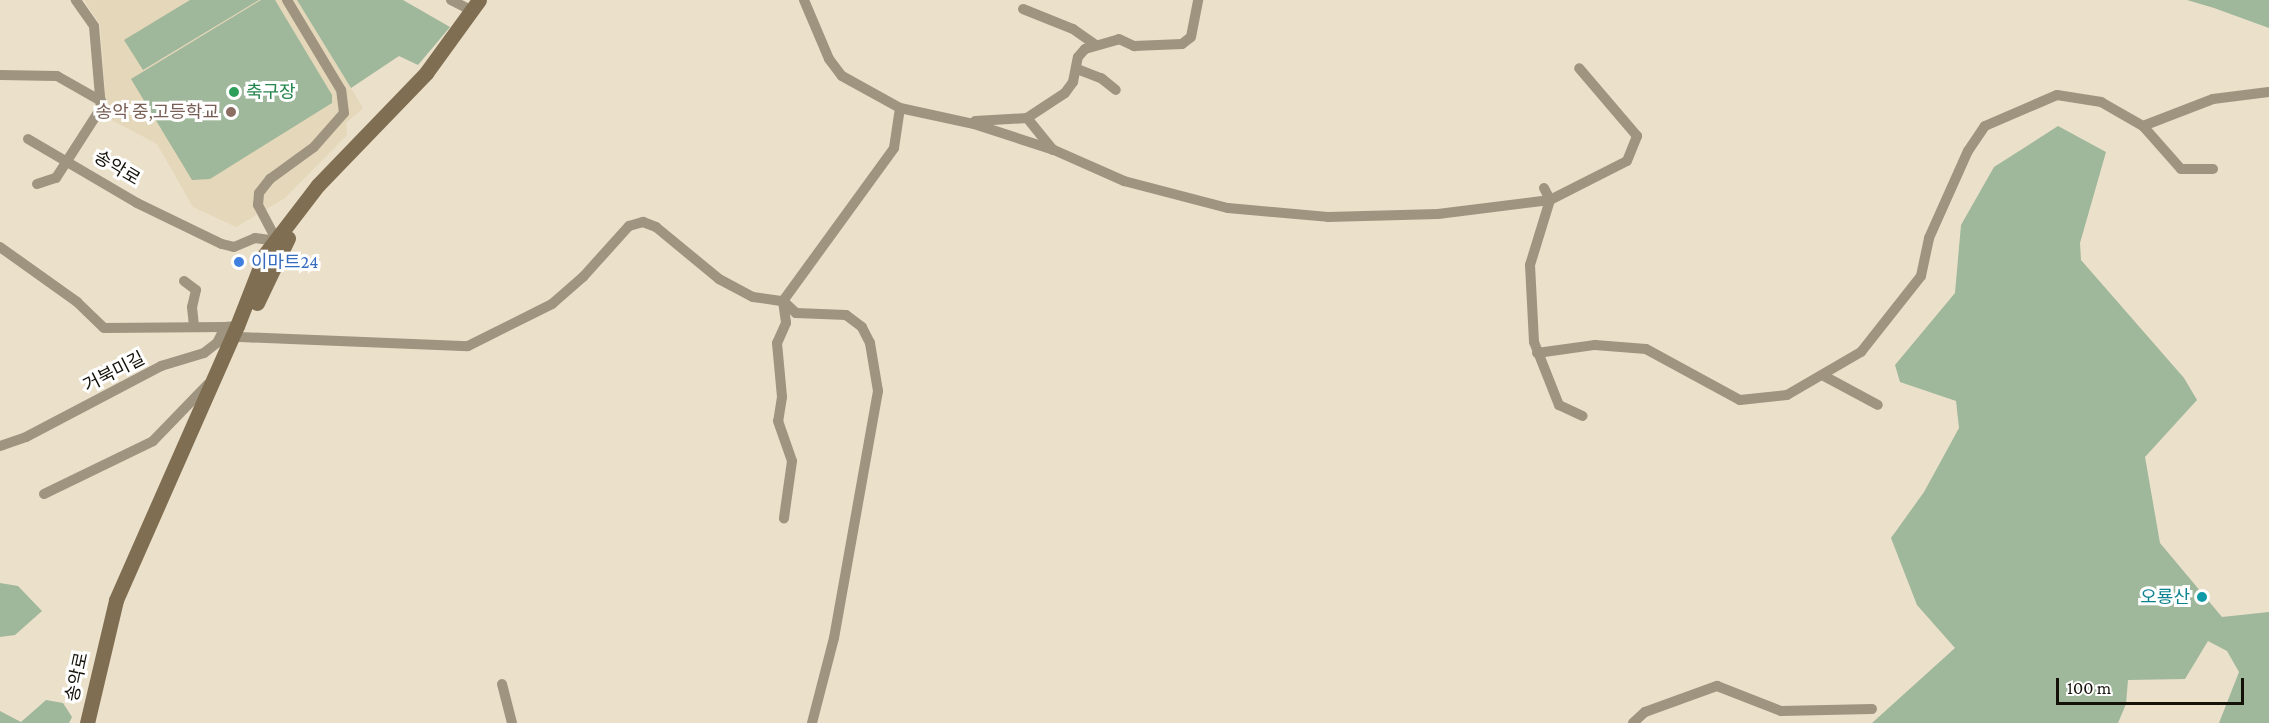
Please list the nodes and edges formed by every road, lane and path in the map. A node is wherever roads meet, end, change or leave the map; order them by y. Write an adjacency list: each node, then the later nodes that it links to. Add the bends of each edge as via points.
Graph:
1 (76, 0): 15 (street, 송악로, via 94,26)
2 (286, 0): 27 (street, via 341,90 344,113 314,147 270,179 259,193 258,205)
3 (451, 0): 7 (street)
4 (485, 0): 33 (main road, via 444,60 300,222)
5 (804, 0): 16 (street, via 829,59 842,76)
6 (1198, 0): 9 (street, via 1191,37 1182,44 1134,46 1119,39)
7 (476, 6): 27 (main road, 송악로, via 426,73 318,185)
8 (1023, 9): 9 (street, via 1064,25)
9 (1096, 45): 11 (street, via 1078,57)
10 (1579, 68): 26 (street, via 1637,136 1627,161)
11 (1077, 69): 13 (street, via 1101,78); 17 (street, via 1065,93)
12 (0, 75): 15 (street, via 57,76)
13 (1116, 90)
14 (2269, 92): 19 (street, via 2212,99)
15 (101, 101): 22 (street, 송악로, via 101,108)
16 (900, 108): 18 (street); 31 (street, via 894,147)
17 (1027, 118): 18 (street); 21 (street)
18 (966, 122): 21 (street)
19 (2143, 126): 23 (street, via 2181,169); 36 (street, via 2101,102 2057,95 1985,126 1968,151 1929,238 1921,276 1861,352)
20 (28, 139): 22 (street)
21 (1054, 150): 26 (street, via 1124,181 1228,208 1328,217 1438,214)
22 (68, 162): 24 (street, via 56,178); 27 (street, 송악로, via 137,203 222,244 234,247 255,238)
23 (2213, 169)
24 (38, 184)
25 (1544, 188): 26 (street)
26 (1550, 200): 34 (street, via 1530,265)
27 (277, 241): 33 (main road, 송악로, via 265,254)
28 (5, 248): 29 (street); 32 (street, via 77,302 104,328)
29 (0, 260)
30 (184, 281): 32 (street, via 196,290 192,307)
31 (783, 301): 33 (street, via 753,297 719,279 656,227 643,222 629,226 583,277 552,303 468,346); 41 (street, via 786,323 777,343 782,397 778,421 792,460); 47 (street, via 796,313 846,315 862,327 870,343 878,391 834,638)
32 (194, 325): 33 (street)
33 (234, 330): 35 (main road, 송악로); 39 (street, 거북미길, via 204,353 161,366); 45 (main road, via 117,617)
34 (1537, 353): 36 (street, via 1595,345 1646,349 1740,400 1787,395); 38 (street, via 1559,405)
35 (216, 375): 40 (street, 송악로, via 153,441); 44 (main road, 송악로, via 116,600)
36 (1824, 376): 37 (street)
37 (1878, 405)
38 (1583, 416)
39 (0, 446)
40 (44, 494)
41 (784, 518)
42 (502, 684): 46 (street)
43 (1872, 709): 48 (street, via 1781,711 1717,686 1645,712)
44 (87, 723)
45 (92, 723)
46 (512, 723)
47 (812, 723)
48 (1633, 723)

